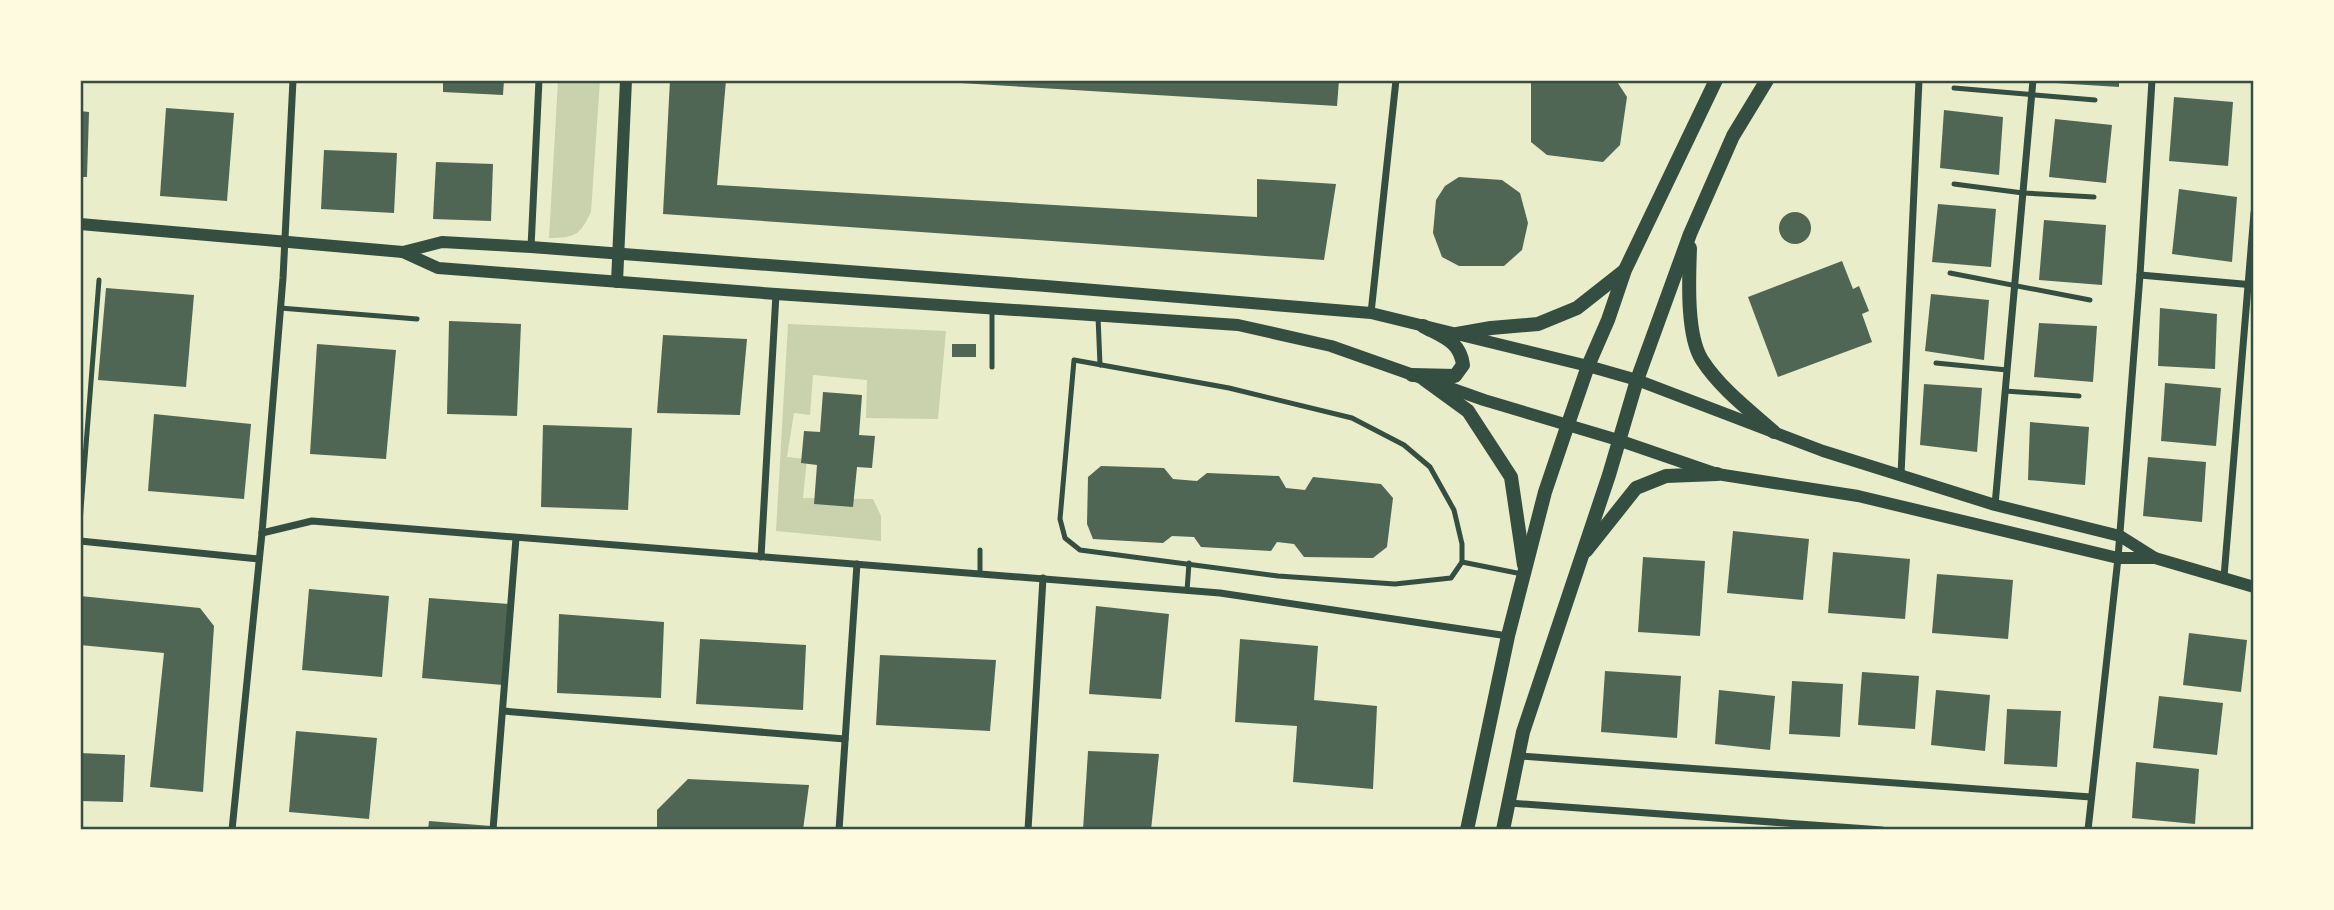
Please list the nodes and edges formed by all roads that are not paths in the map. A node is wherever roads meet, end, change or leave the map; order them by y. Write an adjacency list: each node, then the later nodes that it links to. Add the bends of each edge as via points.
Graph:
1 (293, 80): 19 (street)
2 (539, 80): 20 (street)
3 (626, 80): 22 (street)
4 (1396, 80): 34 (street)
5 (1716, 80): 23 (main road)
6 (1767, 80): 18 (main road, via 1733,136)
7 (1919, 80): 52 (street)
8 (2033, 80): 11 (street)
9 (2152, 80): 25 (street)
10 (1954, 88): 11 (lane)
11 (2031, 95): 12 (lane); 14 (street)
12 (2095, 100)
13 (1954, 184): 14 (lane)
14 (2023, 193): 15 (lane); 28 (street)
15 (2094, 197)
16 (2253, 213): 29 (street)
17 (80, 224): 19 (street)
18 (1690, 234): 45 (main road); 49 (main road, via 1692,330 1700,358 1728,392)
19 (284, 241): 21 (street); 32 (street)
20 (531, 247): 21 (street, via 442,242); 22 (street)
21 (402, 252): 27 (street, via 438,268)
22 (619, 253): 27 (street); 34 (street)
23 (1625, 270): 38 (main road, via 1577,308 1538,324); 41 (main road)
24 (1950, 272): 28 (lane)
25 (2140, 275): 29 (street); 56 (street)
26 (99, 280): 54 (lane)
27 (617, 282): 30 (street)
28 (2014, 284): 31 (lane); 43 (street)
29 (2251, 285): 70 (street)
30 (776, 294): 33 (street); 60 (street)
31 (2090, 300)
32 (281, 308): 36 (lane); 55 (street)
33 (992, 308): 35 (street); 42 (lane)
34 (1371, 313): 37 (street)
35 (1098, 315): 40 (lane); 44 (street, via 1238,325 1331,346)
36 (417, 319)
37 (1423, 326): 38 (street); 44 (main road, via 1453,342 1463,365 1455,376)
38 (1457, 334): 41 (street)
39 (1936, 363): 43 (lane)
40 (1100, 365): 65 (lane, via 1229,387 1352,418 1404,445 1430,467 1454,510); 66 (lane, via 1074,360 1060,519 1065,538 1080,550)
41 (1588, 366): 45 (street); 48 (main road)
42 (992, 367)
43 (2007, 370): 46 (street)
44 (1418, 377): 48 (street); 69 (main road, via 1468,411 1511,477)
45 (1637, 380): 49 (street); 50 (main road)
46 (2005, 391): 47 (lane); 53 (street)
47 (2079, 396)
48 (1568, 424): 50 (street); 69 (main road)
49 (1774, 432): 52 (street)
50 (1618, 440): 51 (street); 64 (main road)
51 (1717, 474): 61 (street, via 1858,496); 64 (main road, via 1666,476 1636,488)
52 (1901, 475): 53 (street)
53 (1995, 505): 56 (street)
54 (80, 522)
55 (262, 533): 57 (street, via 312,521); 63 (street)
56 (2120, 536): 61 (street); 62 (street)
57 (516, 538): 60 (street); 75 (street)
58 (80, 541): 63 (street)
59 (980, 550): 68 (lane)
60 (761, 557): 67 (street)
61 (2118, 558): 62 (street); 78 (street)
62 (2155, 558): 70 (street)
63 (259, 559): 80 (street)
64 (1579, 560): 77 (main road)
65 (1462, 562): 66 (lane, via 1451,578 1395,584 1278,576); 69 (lane)
66 (1189, 563): 73 (lane)
67 (857, 564): 68 (street); 76 (street)
68 (980, 573): 71 (street)
69 (1525, 574): 74 (main road)
70 (2224, 577): 72 (street)
71 (1043, 579): 73 (street); 83 (street)
72 (2253, 587)
73 (1187, 590): 74 (street)
74 (1508, 636): 84 (main road)
75 (503, 711): 76 (street); 81 (street)
76 (845, 739): 82 (street)
77 (1518, 756): 78 (street); 79 (main road)
78 (2091, 797): 87 (street)
79 (1508, 803): 85 (main road); 86 (street)
80 (232, 830)
81 (494, 830)
82 (839, 830)
83 (1028, 830)
84 (1467, 830)
85 (1503, 830)
86 (1882, 830)
87 (2088, 830)

